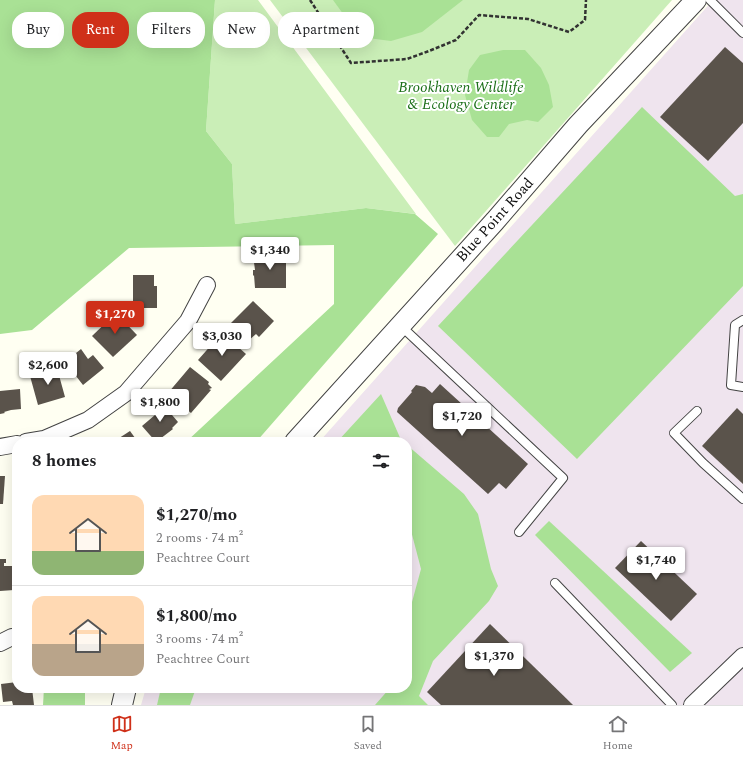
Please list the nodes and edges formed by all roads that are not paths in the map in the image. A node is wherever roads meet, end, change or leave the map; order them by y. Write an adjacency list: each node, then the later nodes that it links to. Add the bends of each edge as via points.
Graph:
1 (696, 0): 6 (street, Blue Point Road, via 578,126)
2 (710, 0): 3 (lane)
3 (743, 33)
4 (207, 285): 9 (street, via 188,321 126,393 88,420)
5 (743, 320): 7 (lane, via 735,325 731,385)
6 (400, 325): 10 (street, Blue Point Road); 14 (lane, via 563,478)
7 (743, 387)
8 (697, 411): 13 (lane, via 674,433)
9 (49, 437)
10 (299, 437)
11 (12, 445): 12 (street)
12 (0, 447)
13 (743, 499)
14 (519, 532)
15 (555, 583): 19 (lane)
16 (740, 666): 20 (street)
17 (125, 693): 18 (street)
18 (122, 705)
19 (672, 705)
20 (692, 705)

